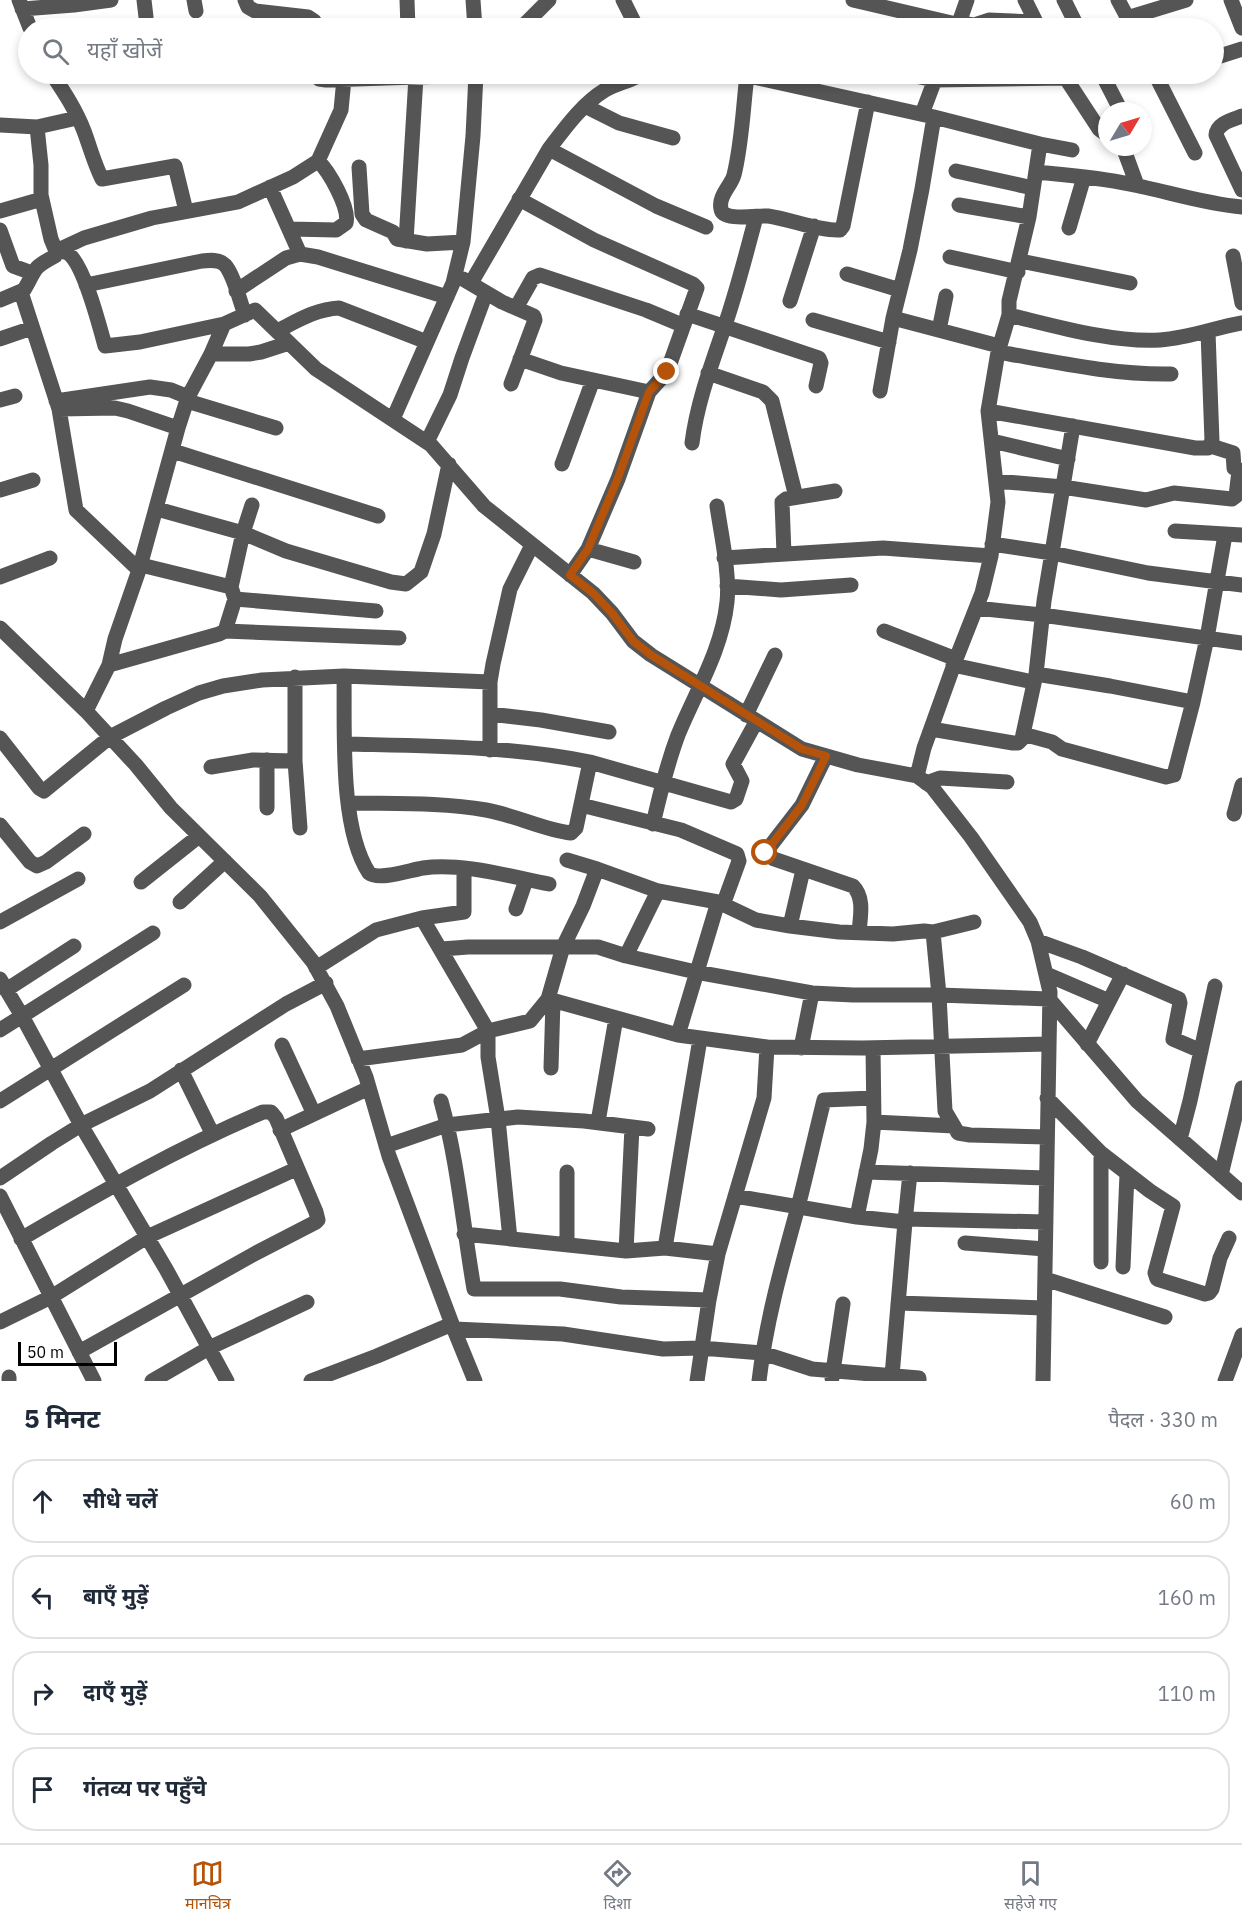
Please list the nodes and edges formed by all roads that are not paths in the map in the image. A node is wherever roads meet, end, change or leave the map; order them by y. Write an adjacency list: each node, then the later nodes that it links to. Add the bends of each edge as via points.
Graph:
1 (111, 0): 15 (street, via 74,5)
2 (144, 0): 16 (street)
3 (245, 0): 18 (street, via 255,11)
4 (407, 0): 19 (street)
5 (473, 0): 20 (street)
6 (623, 0): 22 (street)
7 (853, 0): 23 (street)
8 (967, 0): 24 (street)
9 (1025, 0): 25 (street)
10 (1064, 0): 26 (street)
11 (1118, 0): 27 (street)
12 (1186, 0): 28 (street)
13 (1231, 0): 29 (street)
14 (543, 1): 21 (street)
15 (20, 4): 17 (street)
16 (146, 17)
17 (26, 18)
18 (310, 18)
19 (408, 18)
20 (474, 18)
21 (529, 18)
22 (632, 18)
23 (927, 18)
24 (959, 18)
25 (1034, 18)
26 (1073, 18)
27 (1127, 18)
28 (1142, 18)
29 (1242, 28)
30 (1242, 50): 31 (street)
31 (1224, 55)
32 (59, 84): 48 (street)
33 (344, 84): 58 (street, via 341,110)
34 (412, 84): 79 (street)
35 (476, 84): 80 (street)
36 (620, 84): 45 (street)
37 (742, 84): 72 (street, via 735,174 721,208 725,214)
38 (788, 84): 43 (street)
39 (934, 84): 46 (street)
40 (1069, 84): 51 (street)
41 (1106, 84): 44 (street)
42 (1163, 84): 56 (street)
43 (868, 102): 46 (street); 74 (street, via 843,226 838,231)
44 (1116, 102)
45 (585, 106): 52 (street, via 619,123); 54 (street)
46 (928, 115): 53 (street); 93 (street, via 920,199)
47 (1242, 116): 65 (street, via 1221,125 1216,132)
48 (77, 118): 50 (street); 71 (street, via 102,179 175,166)
49 (0, 125): 50 (street)
50 (37, 127): 67 (street)
51 (1098, 127)
52 (673, 138)
53 (1040, 144): 55 (street); 62 (street)
54 (549, 149): 66 (street); 75 (street, via 656,206)
55 (1072, 150)
56 (1195, 153)
57 (1126, 156): 63 (street)
58 (318, 161): 64 (street); 77 (street, via 344,204 346,223 336,230)
59 (359, 167): 79 (street, via 364,218 392,231 396,239)
60 (957, 171): 62 (street)
61 (1084, 177): 62 (street); 63 (street); 76 (street)
62 (1035, 180): 73 (street)
63 (1137, 185): 69 (street)
64 (270, 187): 71 (street, via 238,202); 77 (street)
65 (1242, 190)
66 (519, 199): 90 (street); 106 (street, via 594,240 693,284 697,290)
67 (42, 200): 70 (street); 81 (street)
68 (959, 205): 73 (street)
69 (1242, 207)
70 (0, 211)
71 (186, 211): 81 (street, via 84,238)
72 (756, 217): 74 (street); 110 (street)
73 (1029, 217): 86 (street)
74 (814, 226): 100 (street)
75 (706, 227)
76 (1069, 228)
77 (289, 229): 82 (street)
78 (0, 230): 85 (street)
79 (406, 241): 80 (street)
80 (463, 242): 89 (street)
81 (56, 251): 87 (street, via 55,256); 92 (street, via 65,252 74,260)
82 (300, 254): 94 (street, via 286,258); 98 (street, via 318,256)
83 (1233, 256): 101 (street)
84 (951, 257): 86 (street)
85 (6, 263): 87 (street)
86 (1019, 266): 91 (street); 104 (street)
87 (32, 273): 95 (street)
88 (847, 274): 93 (street)
89 (455, 275): 90 (street); 98 (street)
90 (471, 283): 96 (street)
91 (1130, 283)
92 (86, 285): 94 (street, via 210,260 226,266); 109 (street, via 105,346)
93 (900, 290): 105 (street)
94 (236, 291): 103 (street)
95 (21, 292): 99 (street); 111 (street)
96 (486, 293): 102 (street); 139 (street, via 450,395)
97 (946, 296): 112 (street)
98 (447, 297): 116 (street)
99 (0, 300)
100 (790, 301)
101 (1242, 303)
102 (516, 308): 106 (street, via 533,278 540,275); 121 (street, via 535,318)
103 (245, 315): 109 (street); 113 (street, via 255,310)
104 (1009, 315): 114 (street, via 1076,331 1139,340 1186,338); 119 (street)
105 (893, 318): 112 (street); 117 (street)
106 (685, 320): 110 (street); 128 (street, via 667,372)
107 (813, 320): 117 (street)
108 (1242, 323): 114 (street)
109 (224, 324): 120 (street)
110 (725, 326): 122 (street); 126 (street, via 819,358)
111 (32, 328): 115 (street); 132 (street)
112 (939, 330): 119 (street)
113 (277, 331): 116 (street, via 313,313 339,308); 118 (street)
114 (1208, 332): 141 (street)
115 (0, 339)
116 (427, 342): 134 (street)
117 (889, 342): 127 (street)
118 (289, 343): 120 (street, via 255,353); 134 (street, via 316,369)
119 (998, 349): 123 (street, via 1079,366 1144,375); 133 (street)
120 (211, 354): 130 (street)
121 (520, 359): 124 (street); 125 (street)
122 (708, 373): 140 (street); 152 (street, via 763,392 772,400)
123 (1171, 374)
124 (593, 380): 128 (street); 145 (street)
125 (511, 384)
126 (816, 386)
127 (880, 391)
128 (649, 392): 162 (street)
129 (15, 396): 131 (street)
130 (188, 399): 132 (street, via 171,390 150,387); 136 (street); 137 (street)
131 (0, 400)
132 (57, 405): 136 (street, via 122,410); 169 (street, via 76,510)
133 (988, 411): 135 (street); 138 (street)
134 (393, 419): 139 (street)
135 (1073, 426): 141 (street, via 1195,448); 143 (street)
136 (178, 428): 142 (street)
137 (276, 428)
138 (992, 441): 143 (street); 148 (street)
139 (427, 442): 144 (street)
140 (692, 443)
141 (1210, 447): 146 (street, via 1233,453 1234,468)
142 (173, 451): 155 (street); 156 (street)
143 (1068, 459): 149 (street)
144 (449, 464): 158 (street, via 434,534 421,572 406,584 286,551); 161 (street, via 484,506)
145 (562, 464)
146 (1241, 471): 149 (street, via 1232,499 1174,493 1146,500)
147 (33, 480): 150 (street)
148 (996, 481): 149 (street); 163 (street, via 998,502)
149 (1063, 487): 164 (street)
150 (0, 490)
151 (835, 490): 152 (street)
152 (796, 497): 165 (street, via 781,503)
153 (252, 506): 158 (street)
154 (717, 506): 167 (street)
155 (157, 509): 158 (street); 169 (street)
156 (378, 516)
157 (1175, 531): 159 (street)
158 (243, 533): 176 (street)
159 (1225, 535): 160 (street); 172 (street)
160 (1242, 535)
161 (532, 545): 170 (street); 192 (street, via 510,590)
162 (588, 549): 168 (street); 170 (street)
163 (992, 550): 164 (street); 165 (street, via 884,548); 177 (street)
164 (1052, 553): 172 (street, via 1149,573); 179 (street)
165 (784, 554): 167 (street)
166 (50, 558): 171 (street)
167 (724, 558): 175 (street)
168 (634, 562)
169 (140, 568): 176 (street); 188 (street)
170 (570, 575): 193 (street, via 599,600 633,641)
171 (0, 578)
172 (1217, 581): 174 (street); 184 (street)
173 (851, 585): 175 (street, via 781,590)
174 (1242, 585)
175 (728, 586): 193 (street, via 718,644)
176 (233, 593): 178 (street); 181 (street)
177 (976, 608): 179 (street); 187 (street)
178 (376, 611)
179 (1042, 615): 184 (street); 191 (street)
180 (0, 628): 195 (street)
181 (225, 631): 183 (street); 188 (street)
182 (884, 631): 187 (street)
183 (399, 638)
184 (1207, 638): 185 (street); 194 (street)
185 (1242, 643)
186 (775, 655): 197 (street)
187 (954, 662): 191 (street); 198 (street)
188 (109, 664): 195 (street)
189 (344, 676): 190 (street); 192 (street); 203 (street)
190 (295, 678): 201 (street, via 223,686 199,693); 207 (street)
191 (1035, 678): 194 (street, via 1110,686); 200 (street)
192 (490, 682): 196 (street)
193 (701, 687): 197 (street); 211 (street, via 678,735)
194 (1193, 702): 200 (street, via 1175,773 1168,777 1062,749)
195 (86, 711): 201 (street)
196 (490, 714): 199 (street); 204 (street)
197 (751, 718): 205 (street, via 802,749); 211 (street, via 733,764 742,782 733,802)
198 (931, 729): 200 (street, via 1013,743 1021,741); 210 (street)
199 (609, 732)
200 (1023, 734)
201 (110, 737): 202 (street, via 44,791); 222 (street)
202 (0, 738)
203 (346, 744): 204 (street); 214 (street)
204 (490, 750): 208 (street)
205 (826, 756): 210 (street); 227 (street, via 802,805 765,851 767,856)
206 (267, 760): 207 (street); 209 (street); 216 (street)
207 (295, 761): 219 (street)
208 (590, 762): 211 (street); 215 (street)
209 (212, 767)
210 (921, 779): 212 (street); 243 (street, via 932,787 970,837 1030,922)
211 (663, 782): 218 (street)
212 (1007, 782)
213 (1242, 785): 217 (street)
214 (348, 803): 215 (street, via 485,810 568,833 576,828); 225 (street, via 357,846 371,875 378,877 424,867)
215 (580, 805): 218 (street)
216 (267, 808)
217 (1234, 814)
218 (653, 824): 234 (street, via 692,834 739,856)
219 (300, 828)
220 (2, 833): 221 (street, via 37,866)
221 (84, 834)
222 (199, 836): 224 (street); 230 (street)
223 (567, 860): 226 (street)
224 (225, 861): 233 (street); 248 (street, via 267,905)
225 (464, 868): 229 (street); 236 (street, via 464,912)
226 (597, 869): 232 (street); 245 (street)
227 (803, 870): 239 (street); 242 (street, via 847,883 857,890 861,902)
228 (78, 879): 237 (street)
229 (526, 880): 231 (street); 235 (street)
230 (141, 882)
231 (549, 884)
232 (658, 891): 234 (street); 247 (street)
233 (180, 902)
234 (721, 903): 239 (street, via 756,920); 249 (street)
235 (516, 909)
236 (422, 918): 246 (street); 248 (street, via 376,930)
237 (0, 922)
238 (974, 922): 240 (street)
239 (790, 926): 242 (street)
240 (933, 932): 242 (street); 257 (street)
241 (153, 933): 261 (street)
242 (859, 933)
243 (1038, 942): 250 (street); 251 (street)
244 (74, 946): 255 (street)
245 (564, 947): 246 (street); 247 (street, via 598,947); 259 (street)
246 (442, 949): 264 (street)
247 (626, 956): 249 (street)
248 (316, 968): 252 (street)
249 (696, 972): 256 (street); 265 (street)
250 (1046, 974): 258 (street); 260 (street)
251 (1123, 974): 260 (street); 274 (street, via 1179,999 1173,1039)
252 (326, 983): 275 (street); 278 (street)
253 (184, 985): 277 (street)
254 (1215, 986): 274 (street)
255 (4, 992): 261 (street)
256 (812, 993): 257 (street); 272 (street)
257 (939, 995): 258 (street); 271 (street)
258 (1049, 999): 267 (street); 268 (street)
259 (550, 1000): 262 (street); 264 (street, via 530,1021); 276 (street)
260 (1109, 1002): 268 (street)
261 (22, 1016): 263 (street); 277 (street)
262 (616, 1018): 265 (street); 287 (street)
263 (0, 1030)
264 (488, 1031): 275 (street, via 462,1045); 286 (street)
265 (678, 1035): 266 (street)
266 (700, 1039): 270 (street); 323 (street)
267 (1048, 1044): 271 (street); 282 (street)
268 (1087, 1044): 297 (street, via 1137,1101)
269 (282, 1045): 285 (street)
270 (767, 1047): 272 (street); 311 (street, via 764,1098)
271 (942, 1047): 273 (street); 291 (street, via 945,1111)
272 (801, 1048): 273 (street)
273 (873, 1048): 281 (street)
274 (1201, 1051): 297 (street)
275 (358, 1059): 279 (street)
276 (551, 1068)
277 (51, 1069): 283 (street); 289 (street)
278 (181, 1070): 289 (street); 295 (street)
279 (369, 1088): 285 (street); 298 (street)
280 (1242, 1088): 305 (street)
281 (873, 1098): 288 (street); 312 (street, via 824,1100)
282 (1047, 1098): 296 (street); 299 (street)
283 (0, 1101)
284 (441, 1101): 290 (street)
285 (314, 1114): 294 (street)
286 (498, 1119): 287 (street); 290 (street); 320 (street)
287 (598, 1122): 292 (street)
288 (874, 1122): 291 (street); 302 (street)
289 (81, 1125): 306 (street); 308 (street)
290 (447, 1125): 298 (street); 316 (street)
291 (954, 1126): 296 (street, via 958,1133 970,1135)
292 (632, 1127): 293 (street); 325 (street)
293 (648, 1129)
294 (280, 1130): 295 (street, via 268,1110); 300 (street)
295 (212, 1133): 308 (street)
296 (1047, 1137): 307 (street)
297 (1180, 1139): 305 (street)
298 (386, 1146): 339 (street)
299 (1101, 1153): 304 (street); 327 (street)
300 (296, 1169): 317 (street); 330 (street, via 318,1217 316,1222)
301 (567, 1172): 322 (street)
302 (866, 1172): 303 (street); 313 (street)
303 (910, 1173): 307 (street); 314 (street)
304 (1127, 1174): 318 (street, via 1173,1207 1155,1273 1157,1279 1209,1293); 328 (street)
305 (1221, 1175): 309 (street)
306 (0, 1178)
307 (1046, 1178): 315 (street)
308 (115, 1183): 317 (street); 319 (street)
309 (1242, 1193)
310 (0, 1196): 319 (street)
311 (735, 1196): 312 (street); 326 (street)
312 (798, 1206): 313 (street); 344 (street)
313 (857, 1217): 314 (street)
314 (905, 1220): 315 (street); 334 (street)
315 (1046, 1222): 324 (street)
316 (464, 1234): 320 (street); 332 (street, via 474,1288 560,1289 621,1297)
317 (147, 1237): 330 (street); 331 (street)
318 (1229, 1238)
319 (21, 1239): 331 (street)
320 (510, 1239): 322 (street)
321 (965, 1243): 324 (street)
322 (567, 1245): 325 (street)
323 (666, 1248): 325 (street); 326 (street)
324 (1046, 1249): 329 (street)
325 (626, 1251)
326 (718, 1254): 332 (street)
327 (1101, 1262)
328 (1123, 1267)
329 (1045, 1279): 336 (street); 337 (street)
330 (180, 1296): 341 (street); 343 (street)
331 (51, 1297): 338 (street); 343 (street)
332 (709, 1299): 342 (street)
333 (307, 1302): 341 (street)
334 (898, 1303): 336 (street); 346 (street)
335 (843, 1304): 345 (street)
336 (1044, 1308): 355 (street)
337 (1165, 1317)
338 (0, 1322)
339 (453, 1327): 342 (street, via 563,1334 663,1349); 347 (street); 351 (street)
340 (1242, 1335): 356 (street)
341 (209, 1348): 349 (street); 350 (street)
342 (701, 1348): 344 (street); 352 (street)
343 (79, 1352): 348 (street)
344 (762, 1353): 345 (street); 353 (street)
345 (832, 1376): 346 (street)
346 (892, 1376): 354 (street)
347 (473, 1380)
348 (94, 1381)
349 (152, 1381)
350 (227, 1381)
351 (311, 1381)
352 (697, 1381)
353 (759, 1381)
354 (919, 1381)
355 (1043, 1381)
356 (1225, 1381)

